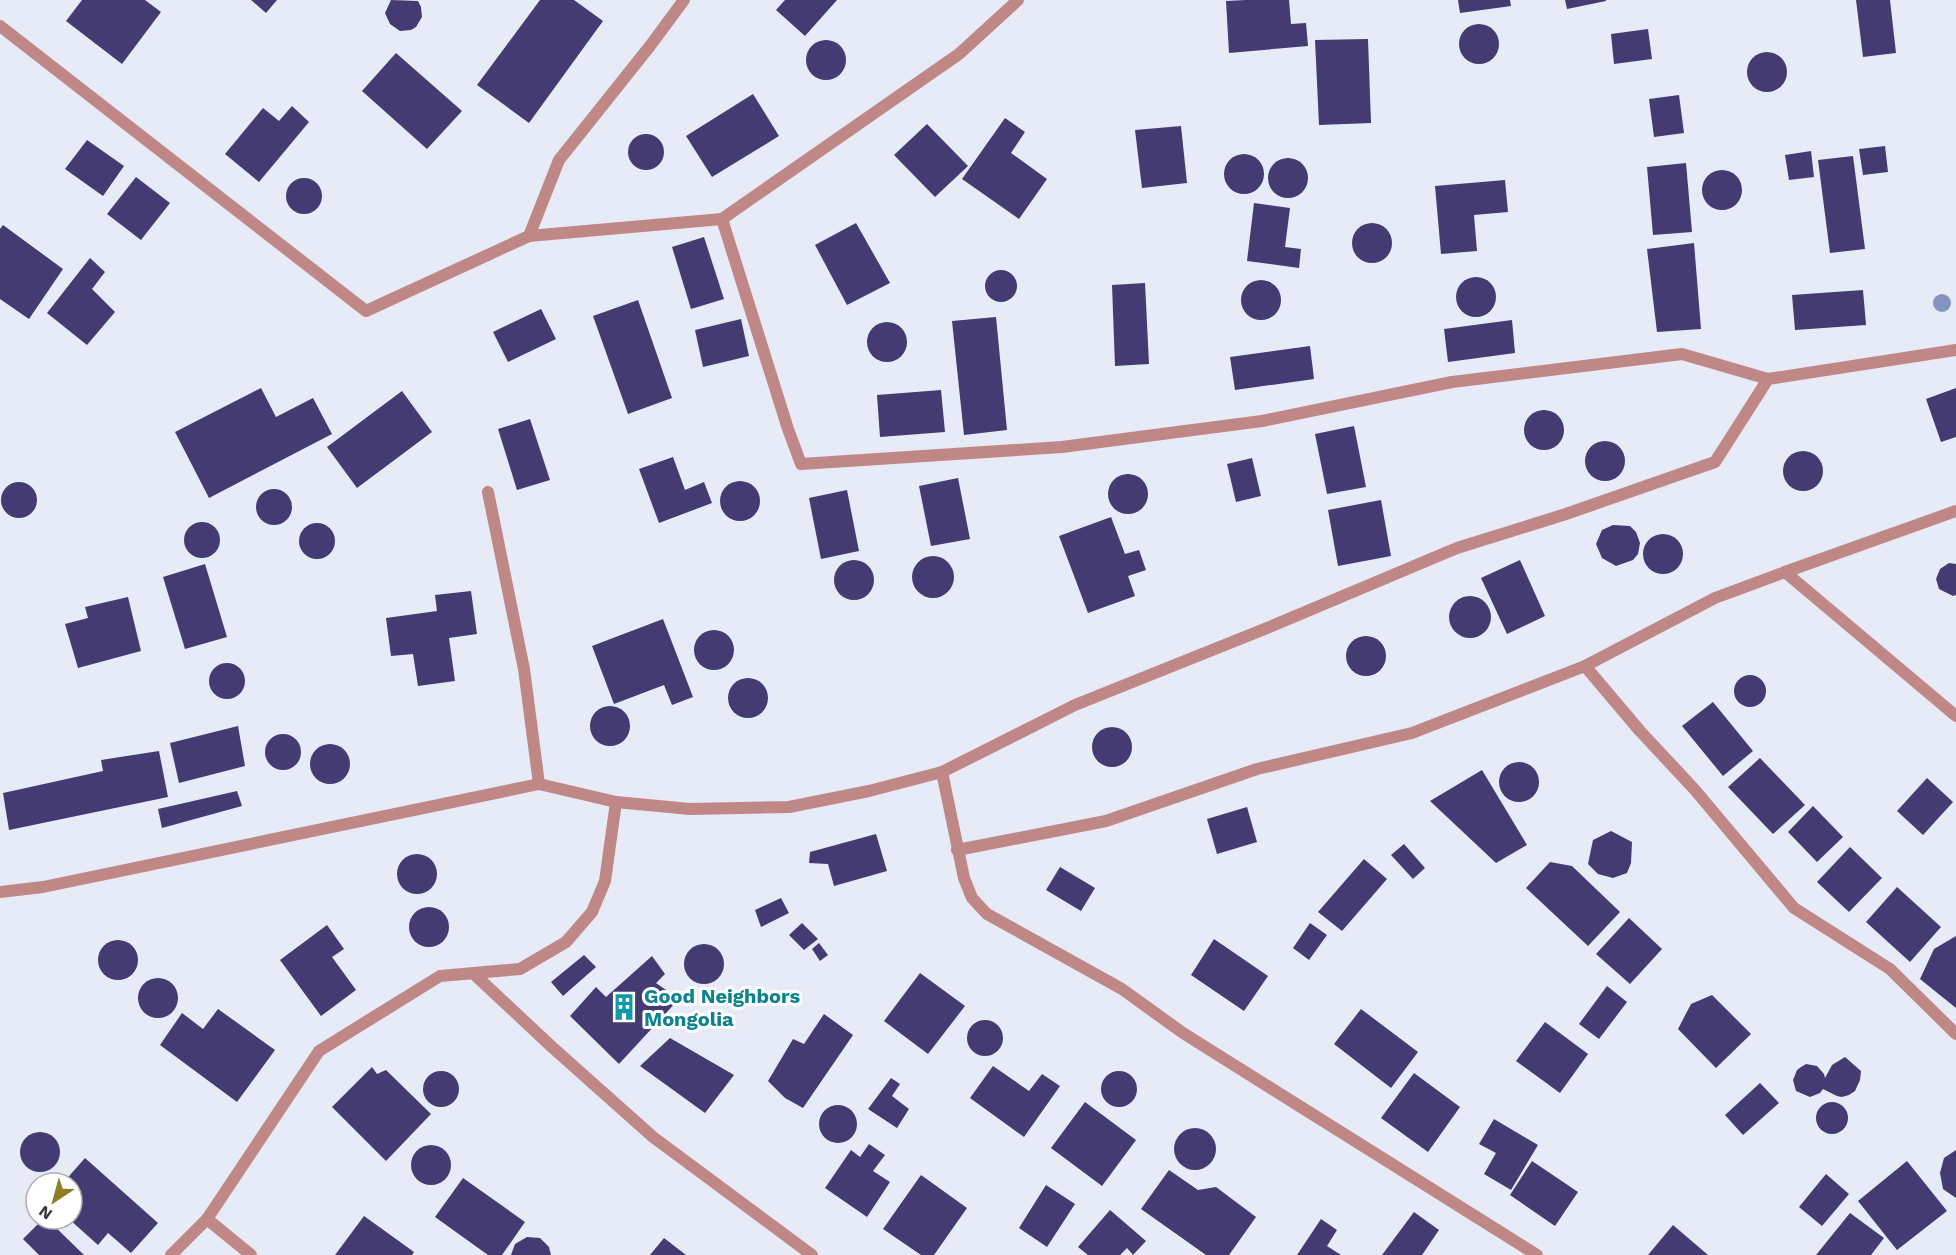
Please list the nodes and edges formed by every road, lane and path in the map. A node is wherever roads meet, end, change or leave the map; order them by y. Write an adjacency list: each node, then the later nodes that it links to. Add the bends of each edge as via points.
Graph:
1 (684, 0): 5 (street, via 559,160)
2 (1018, 0): 4 (street, via 959,54)
3 (0, 26): 5 (street, via 366,311)
4 (722, 219): 5 (street); 7 (street, via 801,464 1062,447 1262,421 1452,382 1682,354)
5 (529, 236)
6 (1956, 350): 7 (street)
7 (1768, 379): 13 (street, via 1715,462 1457,548 1075,705)
8 (488, 492): 14 (street, via 524,669)
9 (1956, 511): 10 (street)
10 (1785, 572): 11 (street, via 1715,598); 12 (street)
11 (1585, 666): 16 (street, via 1412,733 1257,768 1106,821); 19 (street, via 1794,909 1890,969)
12 (1956, 716)
13 (942, 772): 15 (street, via 789,807 690,809); 16 (street)
14 (538, 784): 15 (street); 17 (street, via 43,887)
15 (616, 802): 18 (street, via 605,881 592,912 566,942 520,969)
16 (957, 850): 24 (street, via 972,898 987,914 1122,989 1183,1033)
17 (0, 892)
18 (474, 974): 20 (street, via 440,976 319,1051); 23 (street, via 652,1137)
19 (1956, 1034)
20 (207, 1219): 21 (street); 22 (street)
21 (171, 1255)
22 (251, 1255)
23 (812, 1255)
24 (1538, 1255)

